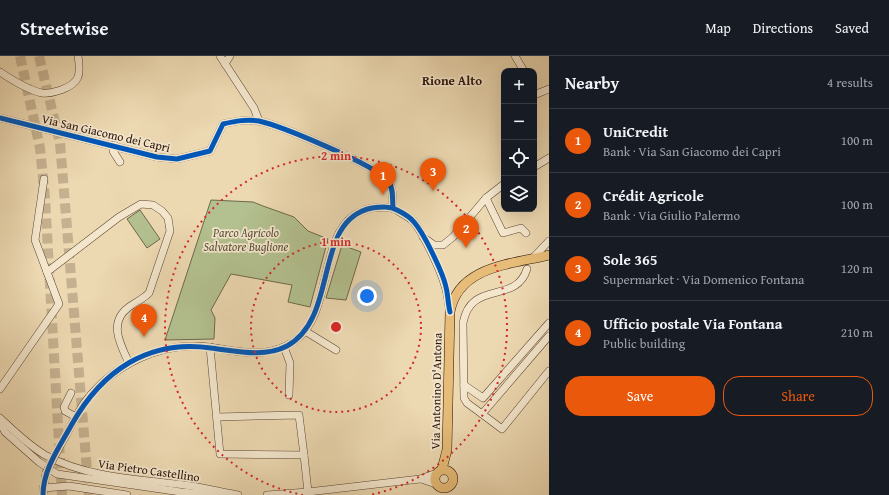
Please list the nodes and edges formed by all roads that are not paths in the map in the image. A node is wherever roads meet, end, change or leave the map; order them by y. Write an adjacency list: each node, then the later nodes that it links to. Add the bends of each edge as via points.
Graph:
1 (78, 56): 7 (street, via 79,73 76,81 52,93 31,88)
2 (220, 56): 5 (street)
3 (230, 56): 5 (street)
4 (515, 56): 6 (street)
5 (226, 64): 11 (street, via 254,108)
6 (522, 68)
7 (0, 72)
8 (549, 89): 9 (street)
9 (537, 93)
10 (0, 118): 12 (street, Via San Giacomo dei Capri)
11 (259, 122): 12 (street, Via San Giacomo dei Capri, via 244,119 223,124 210,151 177,159 157,157); 19 (street, Via San Giacomo dei Capri, via 324,146 380,172 390,183)
12 (114, 145): 14 (street, via 113,151)
13 (549, 158): 15 (street)
14 (120, 162)
15 (537, 165)
16 (44, 179): 26 (street, via 35,240)
17 (501, 186): 18 (street)
18 (486, 198): 20 (street, via 503,233 521,228); 21 (street, via 443,245 434,245)
19 (393, 207): 21 (street, via 410,218); 29 (street, via 365,210 343,226 335,244 318,306)
20 (526, 233)
21 (423, 237): 27 (street, via 440,270)
22 (549, 241): 24 (street)
23 (549, 255): 24 (main road, Via Antonino D'Antona)
24 (532, 259): 27 (main road, Via Antonino D'Antona, via 490,269 474,276 459,290)
25 (526, 269): 36 (street, via 524,278 517,286 477,299 467,308 462,323)
26 (47, 272): 34 (street, via 119,217 141,204 153,205 162,211 168,218 170,231 149,293 128,308 117,323 117,336); 37 (street, via 59,304)
27 (450, 312): 47 (main road, Via Antonino D'Antona, via 447,450)
28 (549, 323): 36 (street, via 483,398)
29 (305, 331): 32 (street); 33 (street)
30 (549, 336): 40 (street)
31 (210, 347): 32 (street, via 260,353); 34 (street, via 169,348); 42 (street)
32 (284, 347): 39 (street, via 290,363)
33 (336, 350)
34 (129, 363): 41 (street, via 100,384)
35 (549, 372): 40 (street, via 502,429)
36 (464, 385): 40 (street, via 466,403)
37 (0, 389)
38 (71, 394): 41 (street, via 64,407 65,411)
39 (289, 395)
40 (482, 414)
41 (76, 417): 52 (street, bridge, via 46,473)
42 (217, 417): 46 (street, via 220,454); 46 (street, via 299,415)
43 (0, 418): 50 (street, Via Pietro Castellino, via 26,442 68,466 100,476)
44 (0, 422): 45 (street, Via Pietro Castellino)
45 (3, 430): 54 (street, Via Pietro Castellino, via 39,462 57,474)
46 (304, 455): 53 (street)
47 (440, 471): 48 (street); 49 (main road, Via Antonino D'Antona); 51 (main road, via 447,470 451,475)
48 (420, 479): 49 (street); 53 (street)
49 (436, 484): 51 (main road)
50 (186, 485): 54 (street); 57 (street, Via Pietro Castellino)
51 (448, 491)
52 (43, 492): 55 (street, via 68,486)
53 (308, 492): 58 (street)
54 (180, 494): 56 (street, Via Pietro Castellino)
55 (127, 495)
56 (222, 495)
57 (238, 495)
58 (267, 495)

